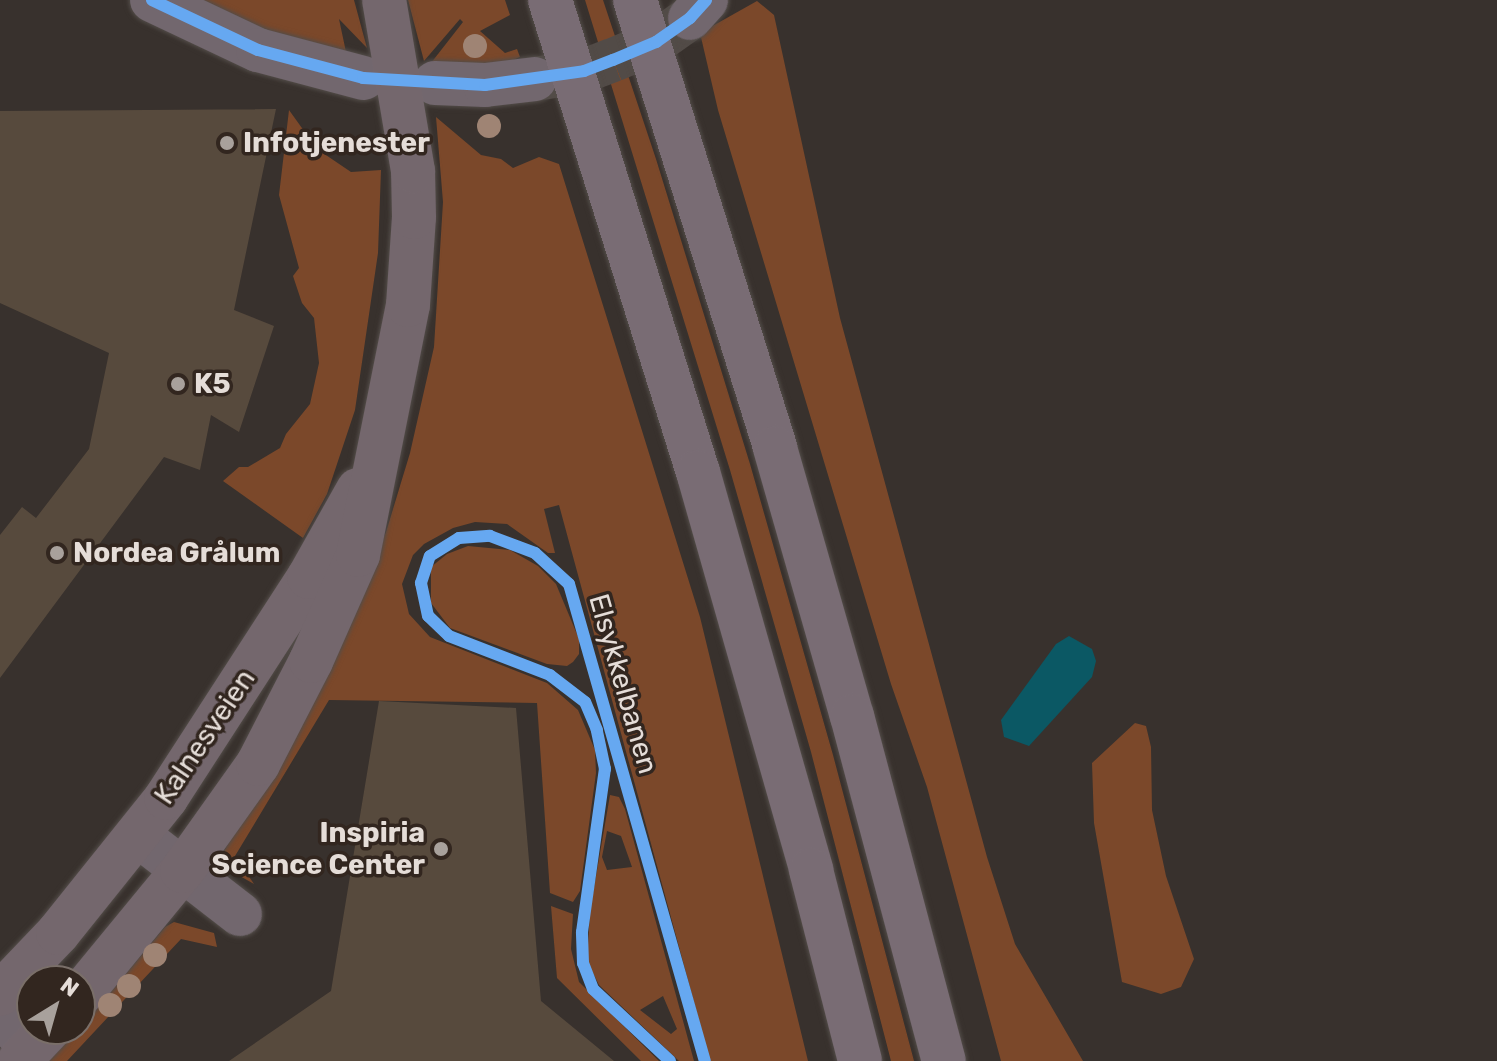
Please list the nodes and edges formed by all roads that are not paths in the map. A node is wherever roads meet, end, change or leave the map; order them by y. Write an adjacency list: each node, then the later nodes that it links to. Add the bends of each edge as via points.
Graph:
1 (152, 0): 5 (street, via 258,50)
2 (384, 0): 8 (main road, Kalnesveien, via 413,171 414,217 408,305)
3 (550, 0): 16 (highway, via 702,487)
4 (635, 0): 17 (highway, via 779,462)
5 (363, 78)
6 (535, 79): 7 (street)
7 (435, 83)
8 (377, 457): 9 (main road, Kalnesveien, via 222,715); 10 (main road, Kalnesveien, via 358,555 311,661 258,764)
9 (138, 835): 10 (street); 13 (main road, Kalnesveien)
10 (182, 871): 11 (street); 12 (main road, Kalnesveien)
11 (240, 914)
12 (96, 976)
13 (0, 994)
14 (0, 1014): 15 (street)
15 (33, 1046)
16 (860, 1061)
17 (944, 1061)

